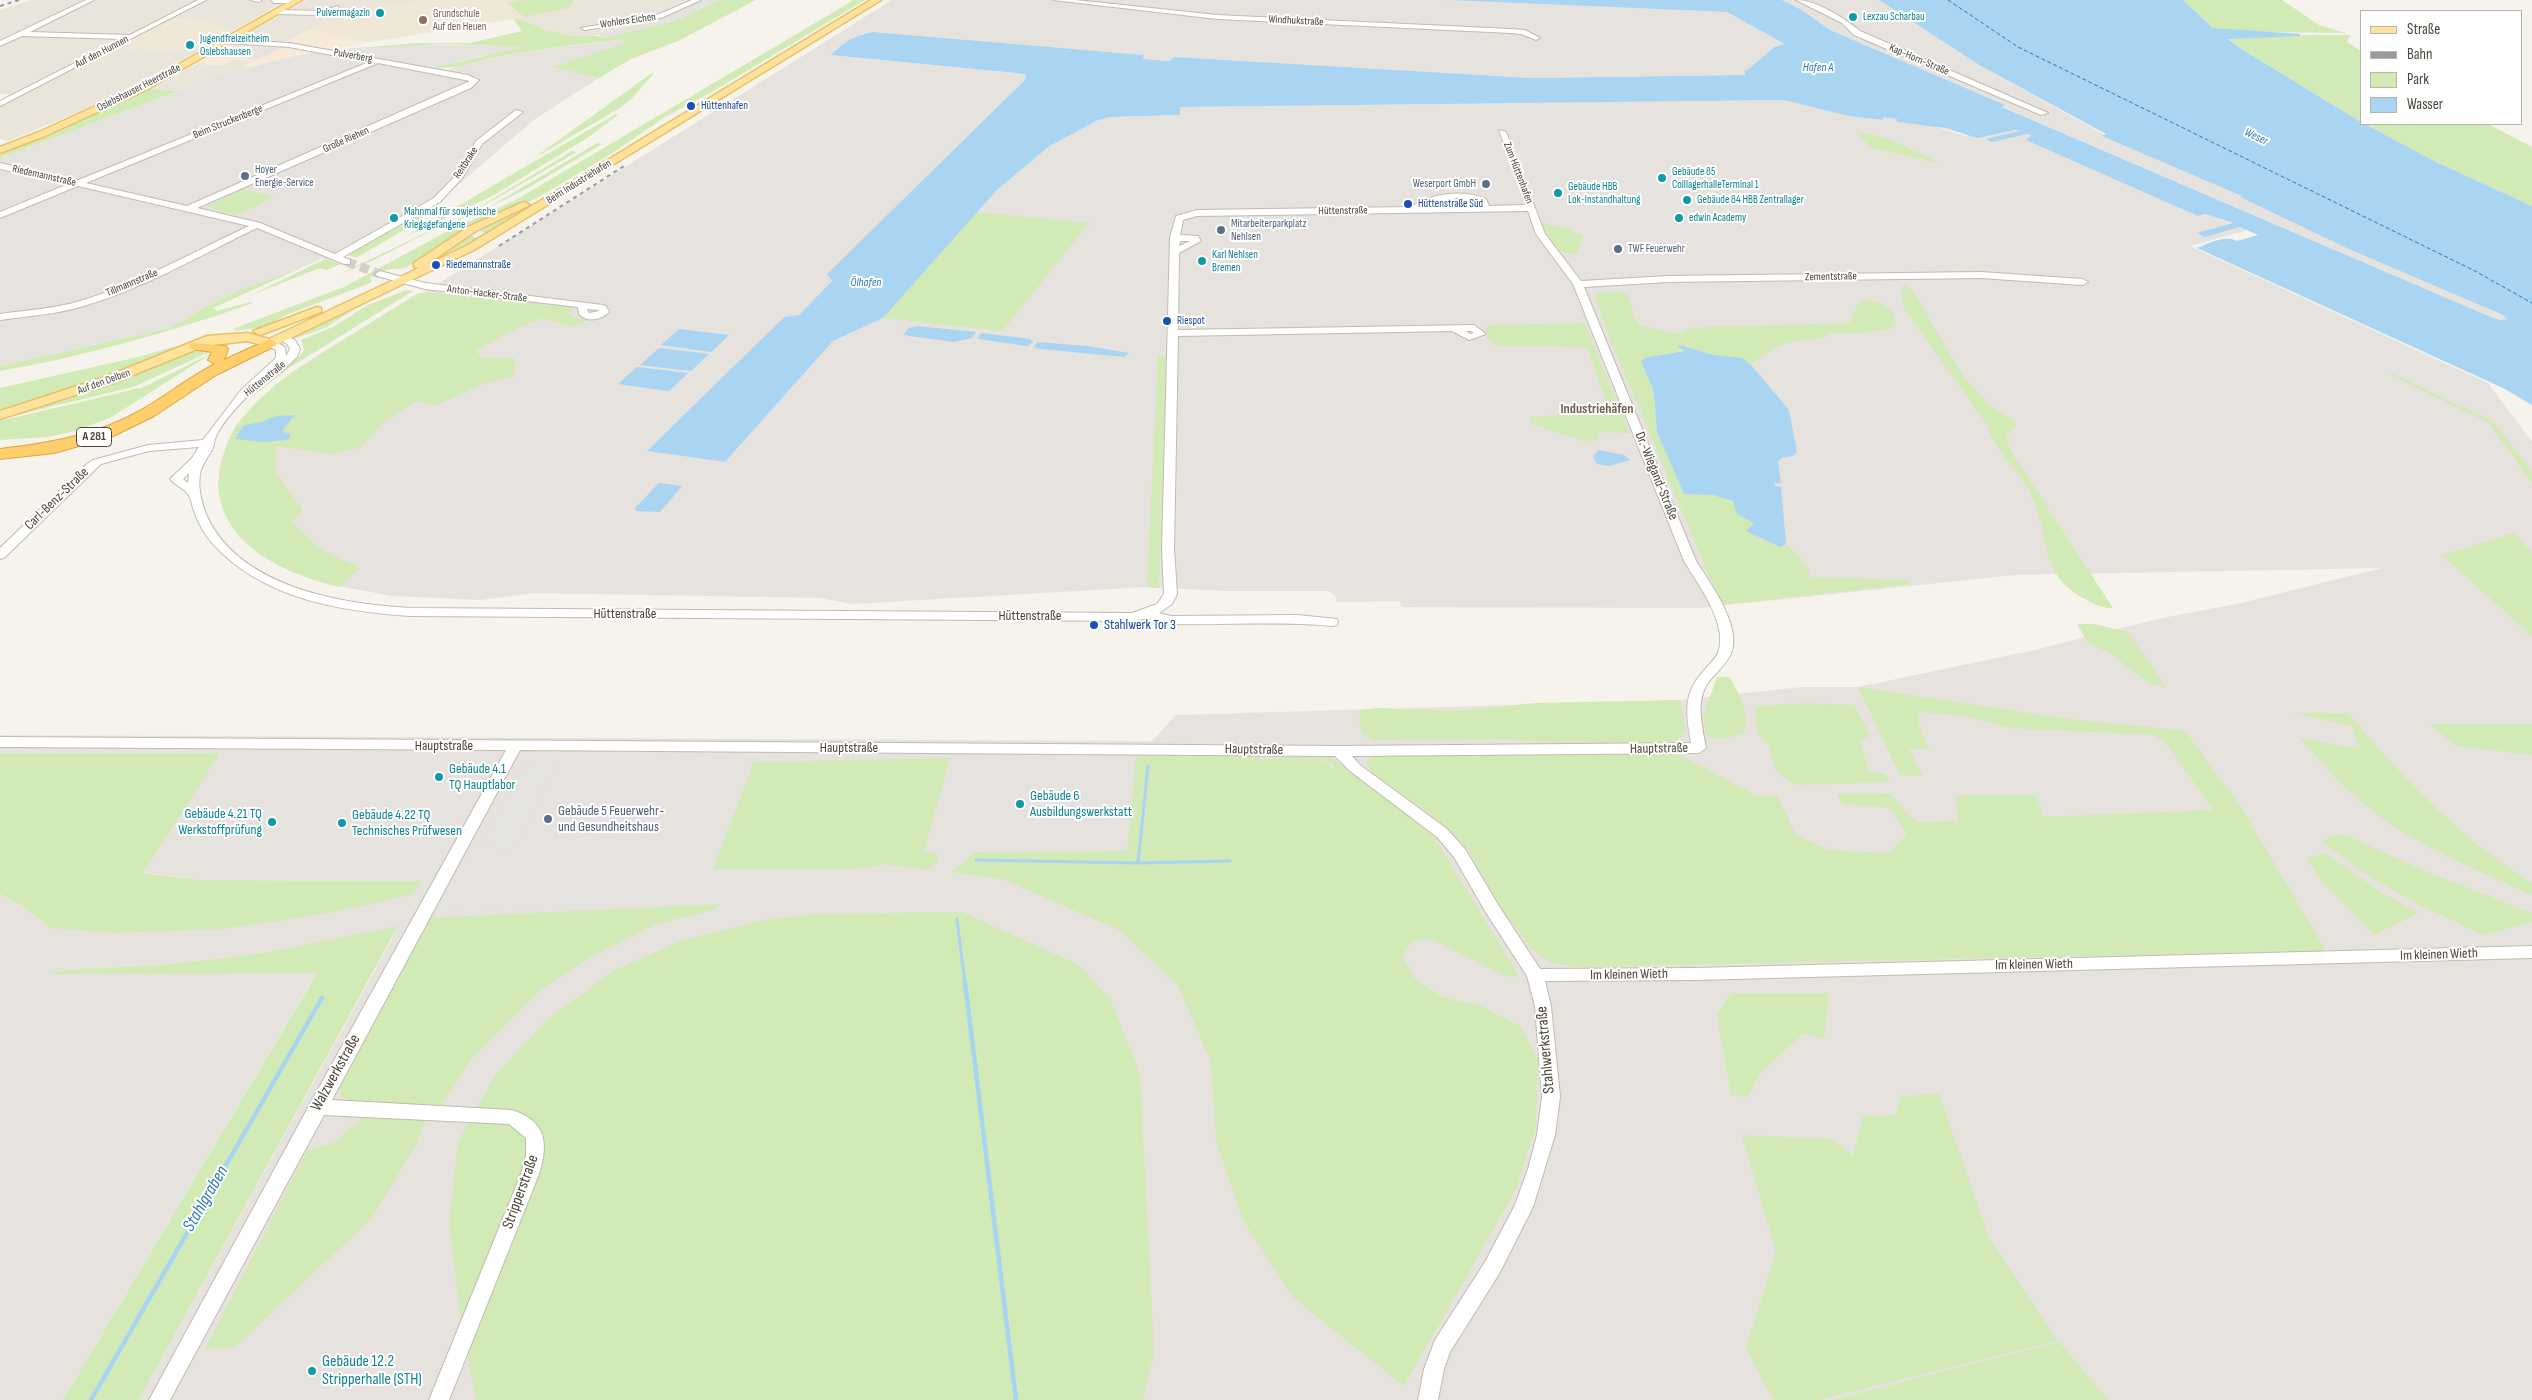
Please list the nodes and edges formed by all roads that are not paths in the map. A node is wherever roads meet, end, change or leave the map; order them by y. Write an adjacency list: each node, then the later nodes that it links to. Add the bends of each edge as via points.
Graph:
1 (91, 0): 15 (street)
2 (203, 0): 16 (street, Auf den Hunnen)
3 (252, 0): 4 (street)
4 (259, 0)
5 (698, 0): 14 (street, Wohlers Eichen, via 659,17)
6 (868, 0): 34 (main road, Beim Industriehafen, via 555,190)
7 (877, 0): 36 (main road, Beim Industriehafen)
8 (1056, 0): 17 (street, Windhukstraße, via 1218,17 1517,32)
9 (1799, 0): 24 (street, Kap-Horn-Straße, via 1844,22 1857,33)
10 (274, 1): 11 (street)
11 (297, 1): 13 (main road, Oslebshauser Heerstraße)
12 (338, 8): 13 (street, via 321,13)
13 (278, 12): 18 (main road, Oslebshauser Heerstraße)
14 (585, 28)
15 (22, 34): 16 (street); 19 (street)
16 (132, 37): 22 (street, Auf den Hunnen)
17 (1536, 38)
18 (226, 41): 20 (street, Pulverberg, via 289,45); 26 (main road, Oslebshauser Heerstraße, via 122,98)
19 (0, 44)
20 (378, 61): 21 (street, Pulverberg, via 474,78); 28 (street, Beim Struckenberge)
21 (474, 82): 29 (street, Große Riehen)
22 (0, 104)
23 (518, 112): 39 (street, Reitbrake, via 479,144 460,176 437,200)
24 (2044, 113)
25 (1502, 132): 32 (street, Zum Hüttenhafen)
26 (0, 150)
27 (0, 166): 28 (street, Riedemannstraße)
28 (77, 184): 29 (street, Riedemannstraße); 33 (street)
29 (189, 208): 35 (street, Riedemannstraße)
30 (1485, 209): 31 (street, Hüttenstraße); 31 (street, Hüttenstraße, via 1483,201 1478,199 1437,198); 32 (street, Hüttenstraße)
31 (1408, 210): 37 (street, Hüttenstraße, via 1197,213 1179,218)
32 (1533, 212): 44 (street, Dr.-Wiegand-Straße, via 1541,234)
33 (0, 215)
34 (481, 224): 36 (main road, via 476,234); 42 (main road, Beim Industriehafen)
35 (257, 225): 39 (street, Riedemannstraße); 46 (street, Tillmannstraße, via 94,299 57,309)
36 (495, 233): 42 (main road, Beim Industriehafen)
37 (1175, 238): 38 (street, Hüttenstraße); 38 (street, via 1194,238 1196,241)
38 (1175, 252): 48 (street, Hüttenstraße)
39 (336, 257): 40 (street, Riedemannstraße)
40 (347, 262)
41 (380, 274): 42 (street)
42 (397, 280): 45 (street, Anton-Hacker-Straße); 49 (main road, Beim Industriehafen); 49 (main road, Beim Industriehafen, via 326,308)
43 (2083, 282): 44 (street, Zementstraße, via 1981,275 1677,279)
44 (1578, 284): 62 (street, Dr.-Wiegand-Straße, via 1690,561 1710,592 1724,623 1726,647 1721,660 1698,688 1693,710)
45 (583, 305)
46 (0, 317)
47 (1454, 328): 48 (street)
48 (1174, 333): 58 (street, Hüttenstraße, via 1168,563 1172,597)
49 (268, 337): 50 (main road, Auf den Delben); 51 (highway, A 281); 53 (street, Hüttenstraße, via 281,349 280,359 240,399 219,424); 55 (highway, A 281, via 148,413 111,431 54,448)
50 (200, 344): 51 (highway, via 221,349); 52 (main road, Auf den Delben, via 109,380)
51 (216, 360): 54 (highway, A 281, via 134,411 99,428 44,442)
52 (0, 415)
53 (209, 443): 56 (street, Hüttenstraße, via 195,473); 56 (street, Hüttenstraße, via 176,479); 57 (street, Carl-Benz-Straße, via 148,448 104,459 90,466)
54 (0, 445)
55 (0, 454)
56 (196, 494): 58 (street, Hüttenstraße, via 203,522 212,536 238,561 273,584 292,592 356,608 410,612 1104,617)
57 (0, 555)
58 (1152, 609): 59 (street, via 1171,620 1207,621 1231,626 1299,626)
59 (1332, 622)
60 (0, 742): 61 (street, Hauptstraße)
61 (515, 747): 63 (street, Hauptstraße); 66 (street, Walzwerkstraße)
62 (1699, 748): 63 (street, Hauptstraße)
63 (1339, 751): 65 (street, Stahlwerkstraße, via 1355,768 1442,833 1460,853)
64 (2532, 952): 65 (street, Im kleinen Wieth)
65 (1535, 976): 69 (street, Stahlwerkstraße, via 1543,1006 1550,1072 1551,1097 1546,1135 1524,1207 1492,1268 1442,1347)
66 (317, 1107): 67 (street, Walzwerkstraße); 68 (street, Stripperstraße, via 512,1117 526,1124 534,1134 538,1151 530,1174)
67 (159, 1400)
68 (439, 1400)
69 (1428, 1400)

